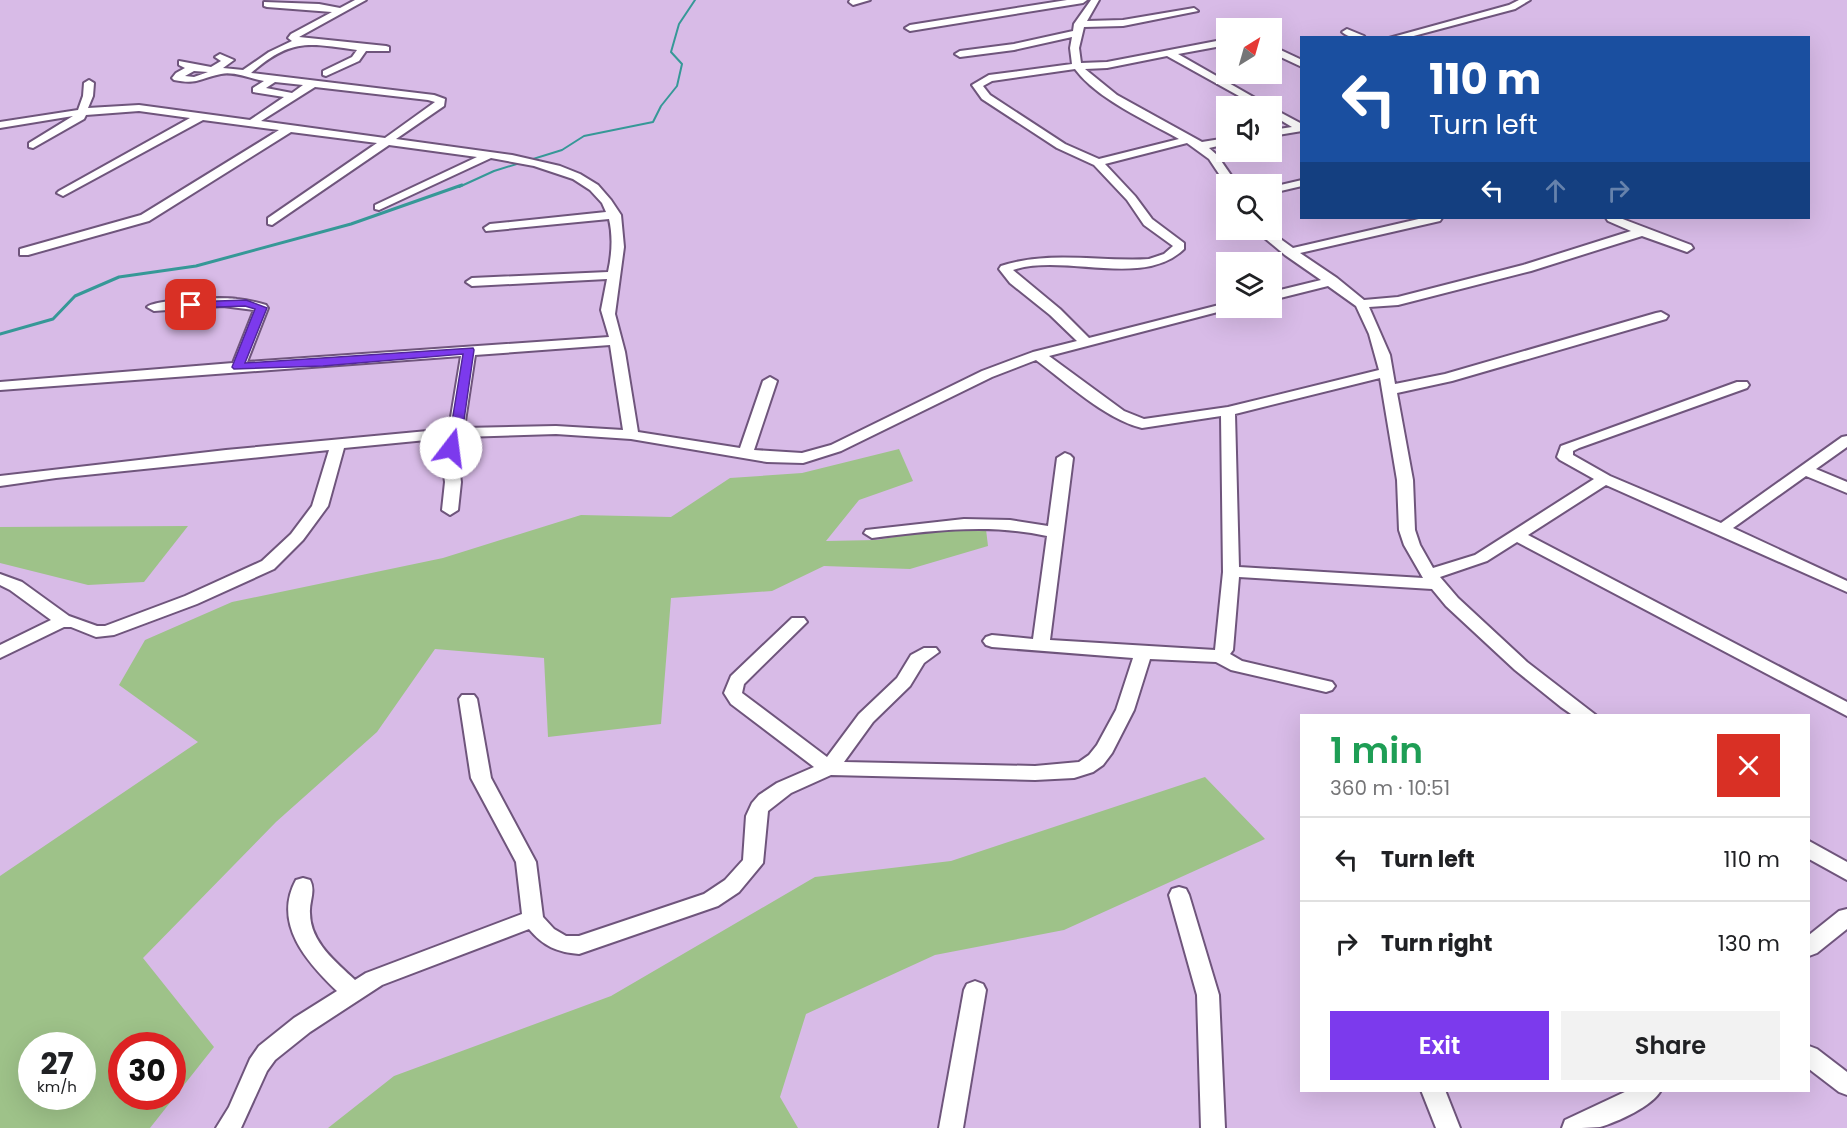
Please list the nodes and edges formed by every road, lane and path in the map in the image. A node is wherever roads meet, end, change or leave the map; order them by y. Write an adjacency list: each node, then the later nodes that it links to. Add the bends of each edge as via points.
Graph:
1 (362, 0): 9 (street)
2 (866, 0): 6 (street)
3 (1083, 0): 8 (street)
4 (1095, 0): 10 (street)
5 (1526, 0): 16 (street)
6 (853, 2)
7 (267, 4): 9 (street)
8 (1059, 4): 10 (street); 12 (street)
9 (340, 11): 17 (street, via 294,36)
10 (1088, 11): 13 (street)
11 (1194, 11): 13 (street)
12 (910, 28)
13 (1078, 29): 22 (street, via 1014,47); 27 (street)
14 (1347, 32): 15 (street)
15 (1356, 36)
16 (1401, 36)
17 (299, 41): 19 (street); 30 (street)
18 (1216, 44): 21 (street)
19 (363, 48): 20 (street); 31 (street, via 356,59)
20 (386, 49)
21 (1168, 53): 27 (street, via 1113,64); 36 (street)
22 (960, 54)
23 (1282, 54): 26 (street)
24 (220, 57): 29 (street, via 229,60)
25 (183, 63): 28 (street)
26 (1300, 63)
27 (1077, 66): 46 (street, via 1111,94); 52 (street, via 983,80 977,88 1067,150)
28 (194, 68): 29 (street); 29 (street, via 176,78 195,80)
29 (218, 71): 30 (street)
30 (244, 73): 32 (street)
31 (326, 73)
32 (273, 79): 34 (street); 35 (street, via 257,90)
33 (89, 83): 37 (street)
34 (312, 84): 35 (street); 47 (street, via 441,101)
35 (294, 96): 40 (street)
36 (1246, 96)
37 (82, 112): 38 (street, via 139,108); 41 (street); 49 (street, via 80,117)
38 (200, 117): 40 (street); 56 (street)
39 (1282, 117): 42 (street)
40 (250, 124): 44 (street)
41 (0, 125)
42 (1300, 127)
43 (1300, 128): 45 (street)
44 (288, 129): 47 (street); 66 (street, via 145,218)
45 (1282, 131)
46 (1190, 139): 50 (street); 52 (street)
47 (386, 141): 51 (street); 61 (street)
48 (1216, 143): 50 (street)
49 (33, 145)
50 (1200, 146): 53 (street)
51 (490, 154): 57 (street); 58 (street, via 564,170 594,185)
52 (1098, 163): 77 (street, via 1148,222 1180,246 1170,258 1146,264 1062,260 1014,264 1005,269)
53 (1224, 174)
54 (1300, 183): 55 (street)
55 (1282, 188)
56 (63, 193)
57 (379, 207)
58 (615, 215): 62 (street); 68 (street, via 619,246)
59 (1432, 219): 67 (street)
60 (1614, 219): 63 (street)
61 (272, 221)
62 (490, 228)
63 (1642, 232): 65 (street, via 1668,238); 72 (street, via 1527,268 1398,301)
64 (1274, 240): 67 (street)
65 (1687, 248)
66 (24, 252)
67 (1289, 252): 69 (street)
68 (615, 275): 70 (street); 76 (street, via 608,312)
69 (1333, 281): 71 (street); 72 (street)
70 (472, 282)
71 (1282, 294)
72 (1361, 304): 81 (street, via 1376,334)
73 (154, 307): 80 (street, via 237,303 261,308)
74 (1216, 310): 77 (street)
75 (1661, 316): 85 (street, via 1447,378)
76 (616, 341): 78 (street); 88 (street)
77 (1085, 341): 79 (street)
78 (469, 350): 80 (street); 87 (street)
79 (1038, 355): 86 (street, via 1135,422 1148,424); 91 (street, via 987,374 824,453 803,458)
80 (238, 367): 84 (street)
81 (1385, 373): 85 (street); 86 (street)
82 (770, 381): 91 (street)
83 (1742, 385): 94 (street, via 1566,449 1565,457)
84 (0, 386)
85 (1389, 390): 104 (street, via 1405,480 1407,530)
86 (1228, 411): 102 (street)
87 (456, 434): 88 (street, via 556,430); 90 (street); 97 (street, via 448,454 453,482)
88 (631, 435): 91 (street)
89 (1847, 440): 93 (street)
90 (338, 444): 95 (street); 106 (street, via 320,506 297,537 268,565 191,600 99,634)
91 (746, 453)
92 (1065, 458): 100 (street)
93 (1805, 470): 96 (street); 98 (street)
94 (1605, 479): 98 (street); 101 (street)
95 (0, 481)
96 (1847, 488)
97 (450, 510)
98 (1722, 529): 105 (street)
99 (872, 533): 100 (street, via 960,522 1026,526)
100 (1056, 533): 109 (street)
101 (1517, 536): 104 (street); 116 (street)
102 (1231, 572): 104 (street); 113 (street, via 1224,650)
103 (0, 579): 106 (street)
104 (1432, 580): 117 (street, via 1521,666)
105 (1847, 587)
106 (64, 621): 111 (street)
107 (798, 622): 118 (street, via 737,680 732,693)
108 (992, 641): 109 (street)
109 (1041, 645): 112 (street)
110 (930, 651): 118 (street, via 917,659 904,682 866,718)
111 (0, 652)
112 (1143, 653): 113 (street); 118 (street, via 1125,710 1105,748 1086,767 1035,773)
113 (1220, 656): 114 (street, via 1237,666)
114 (1326, 686)
115 (468, 699): 124 (street, via 482,778 526,862)
116 (1847, 710)
117 (1585, 714)
118 (829, 768): 124 (street, via 766,800 756,816 753,863 732,886 711,900 579,945 563,944 546,935)
119 (1810, 850): 120 (street)
120 (1847, 872)
121 (303, 886): 127 (street, via 299,915 302,934)
122 (1179, 895): 135 (street, via 1208,995)
123 (1847, 917): 125 (street)
124 (533, 919): 127 (street, via 397,969)
125 (1810, 945)
126 (975, 990): 134 (street)
127 (353, 992): 133 (street, via 267,1053)
128 (1810, 1057): 129 (street)
129 (1847, 1086)
130 (1434, 1092): 136 (street)
131 (1645, 1092): 132 (street)
132 (1581, 1127)
133 (228, 1128)
134 (951, 1128)
135 (1213, 1128)
136 (1448, 1128)

